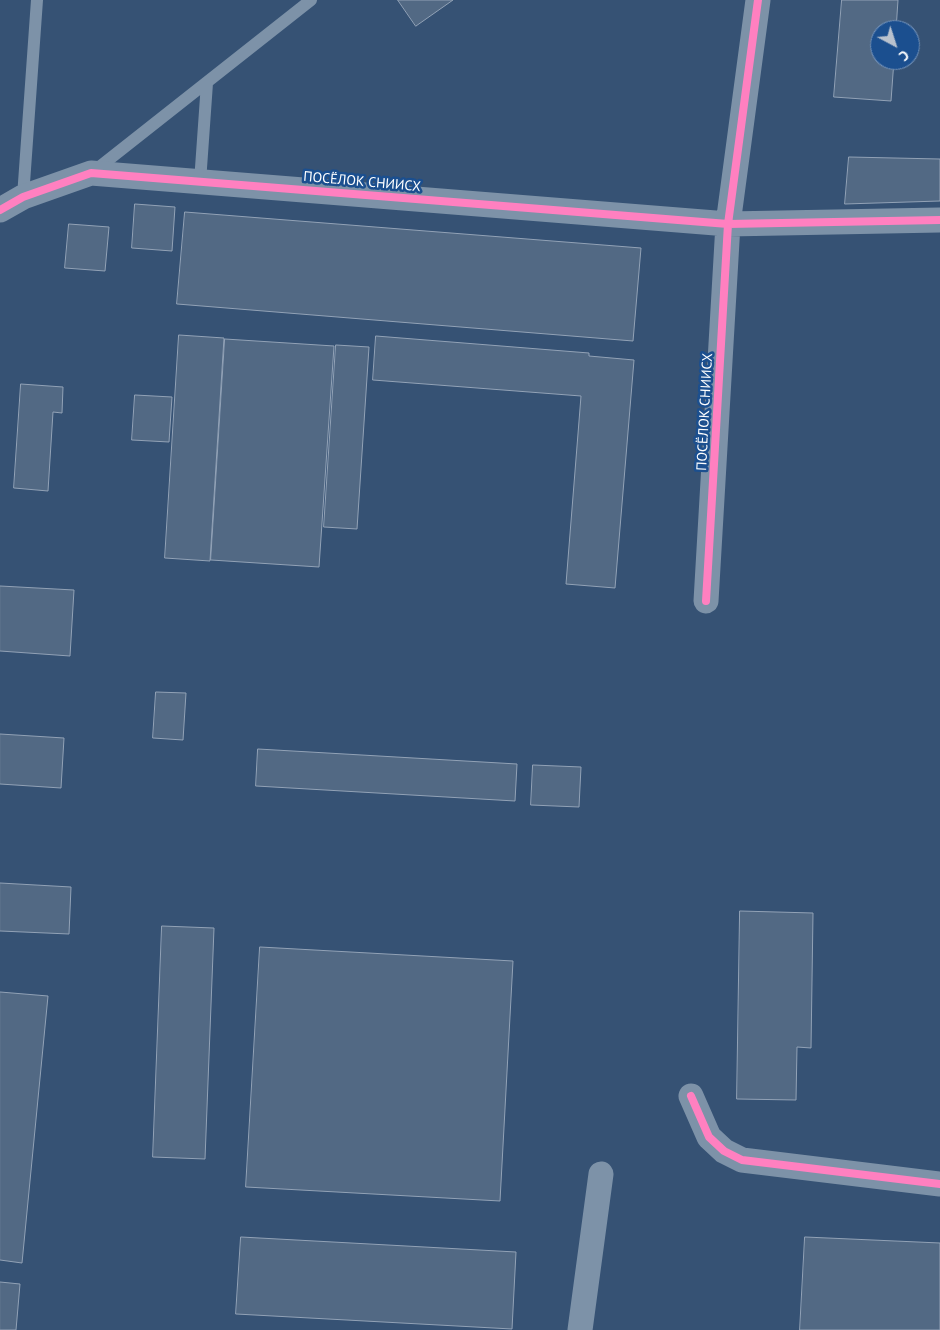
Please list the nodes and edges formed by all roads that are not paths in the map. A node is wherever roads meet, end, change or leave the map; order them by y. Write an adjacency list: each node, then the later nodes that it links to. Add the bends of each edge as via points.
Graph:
1 (37, 0): 7 (lane)
2 (311, 0): 4 (lane)
3 (758, 0): 10 (street, ПОСЁЛОК СНИИСХ)
4 (207, 83): 5 (lane); 6 (lane)
5 (91, 173): 6 (street, ПОСЁЛОК СНИИСХ); 7 (street, ПОСЁЛОК СНИИСХ)
6 (200, 182): 10 (street, ПОСЁЛОК СНИИСХ)
7 (23, 197): 8 (street, ПОСЁЛОК СНИИСХ)
8 (0, 210)
9 (940, 220): 10 (street, ПОСЁЛОК СНИИСХ)
10 (728, 224): 11 (street, ПОСЁЛОК СНИИСХ)
11 (706, 601)
12 (691, 1096): 14 (street, via 709,1137 724,1151 742,1160)
13 (601, 1174): 15 (street)
14 (940, 1184)
15 (580, 1330)

